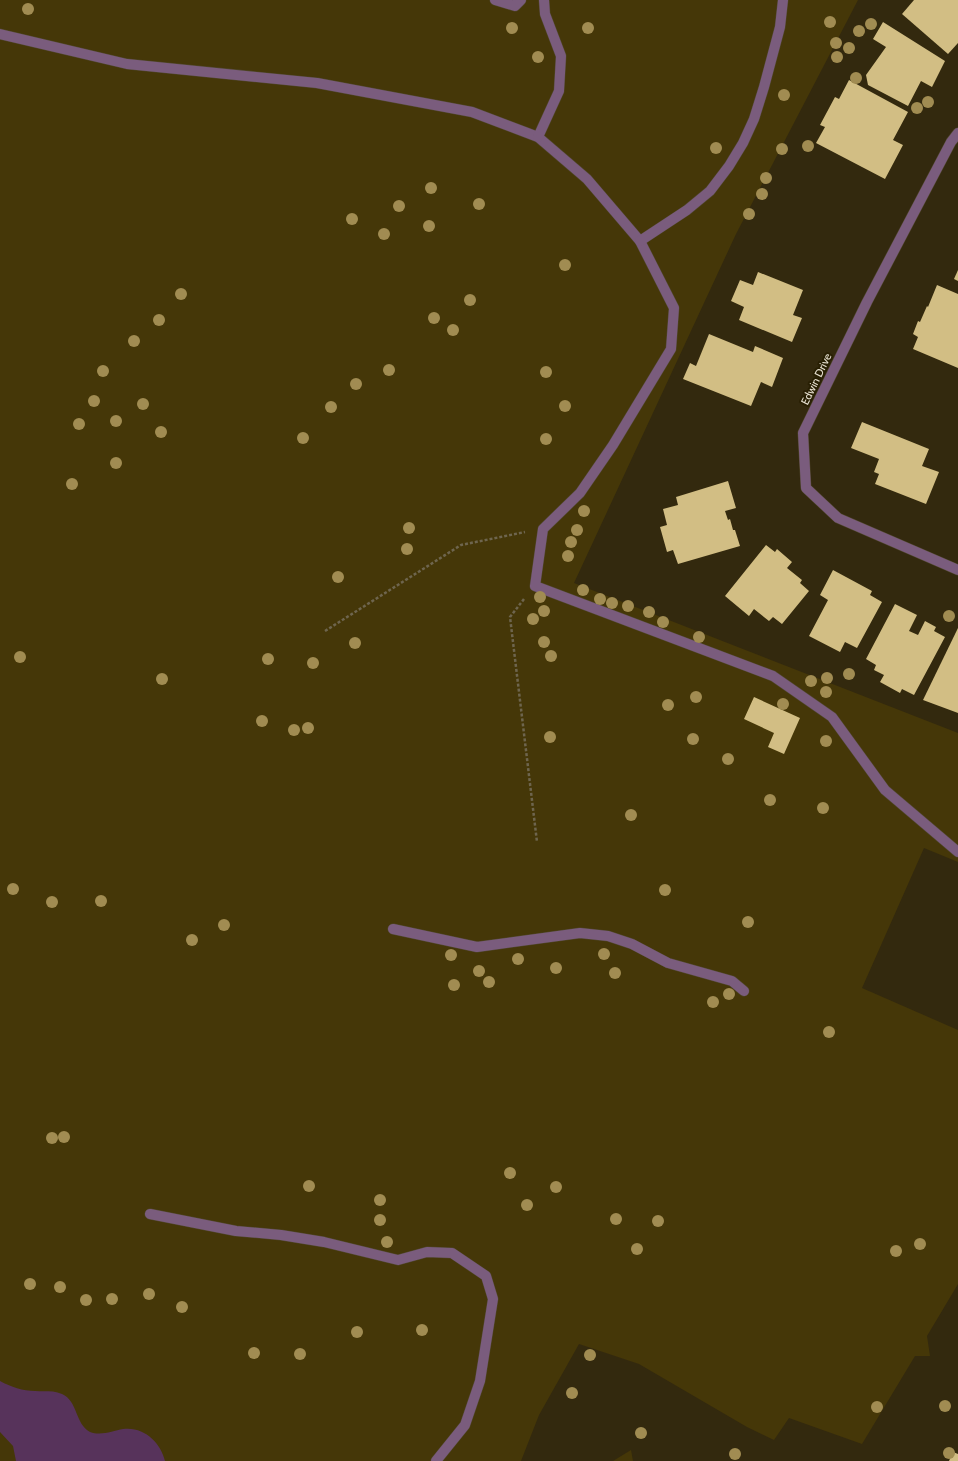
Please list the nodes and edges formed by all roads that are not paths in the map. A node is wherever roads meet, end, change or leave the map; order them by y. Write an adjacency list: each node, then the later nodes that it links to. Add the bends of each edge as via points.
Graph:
1 (496, 0): 2 (street, via 515,6)
2 (521, 0)
3 (544, 0): 7 (street, via 545,14 561,56 560,84)
4 (783, 0): 8 (street, via 780,27 764,87 743,143 710,191 687,210)
5 (0, 34): 7 (street, via 127,64 317,83 472,112)
6 (958, 133): 9 (street, Edwin Drive, via 867,302 803,432 806,488 838,518)
7 (538, 137): 8 (street, via 587,178)
8 (640, 241): 10 (street, via 674,308 671,349 613,445 580,493 544,529 535,586 773,676 832,716 885,790)
9 (958, 570)
10 (958, 852)
11 (394, 929): 12 (street, via 477,947 580,934 608,936 632,944 668,963 732,981)
12 (744, 991)
13 (150, 1214): 14 (street, via 236,1231 324,1242 398,1260 427,1252 452,1254 486,1276 493,1298 480,1382 465,1425)
14 (436, 1461)

